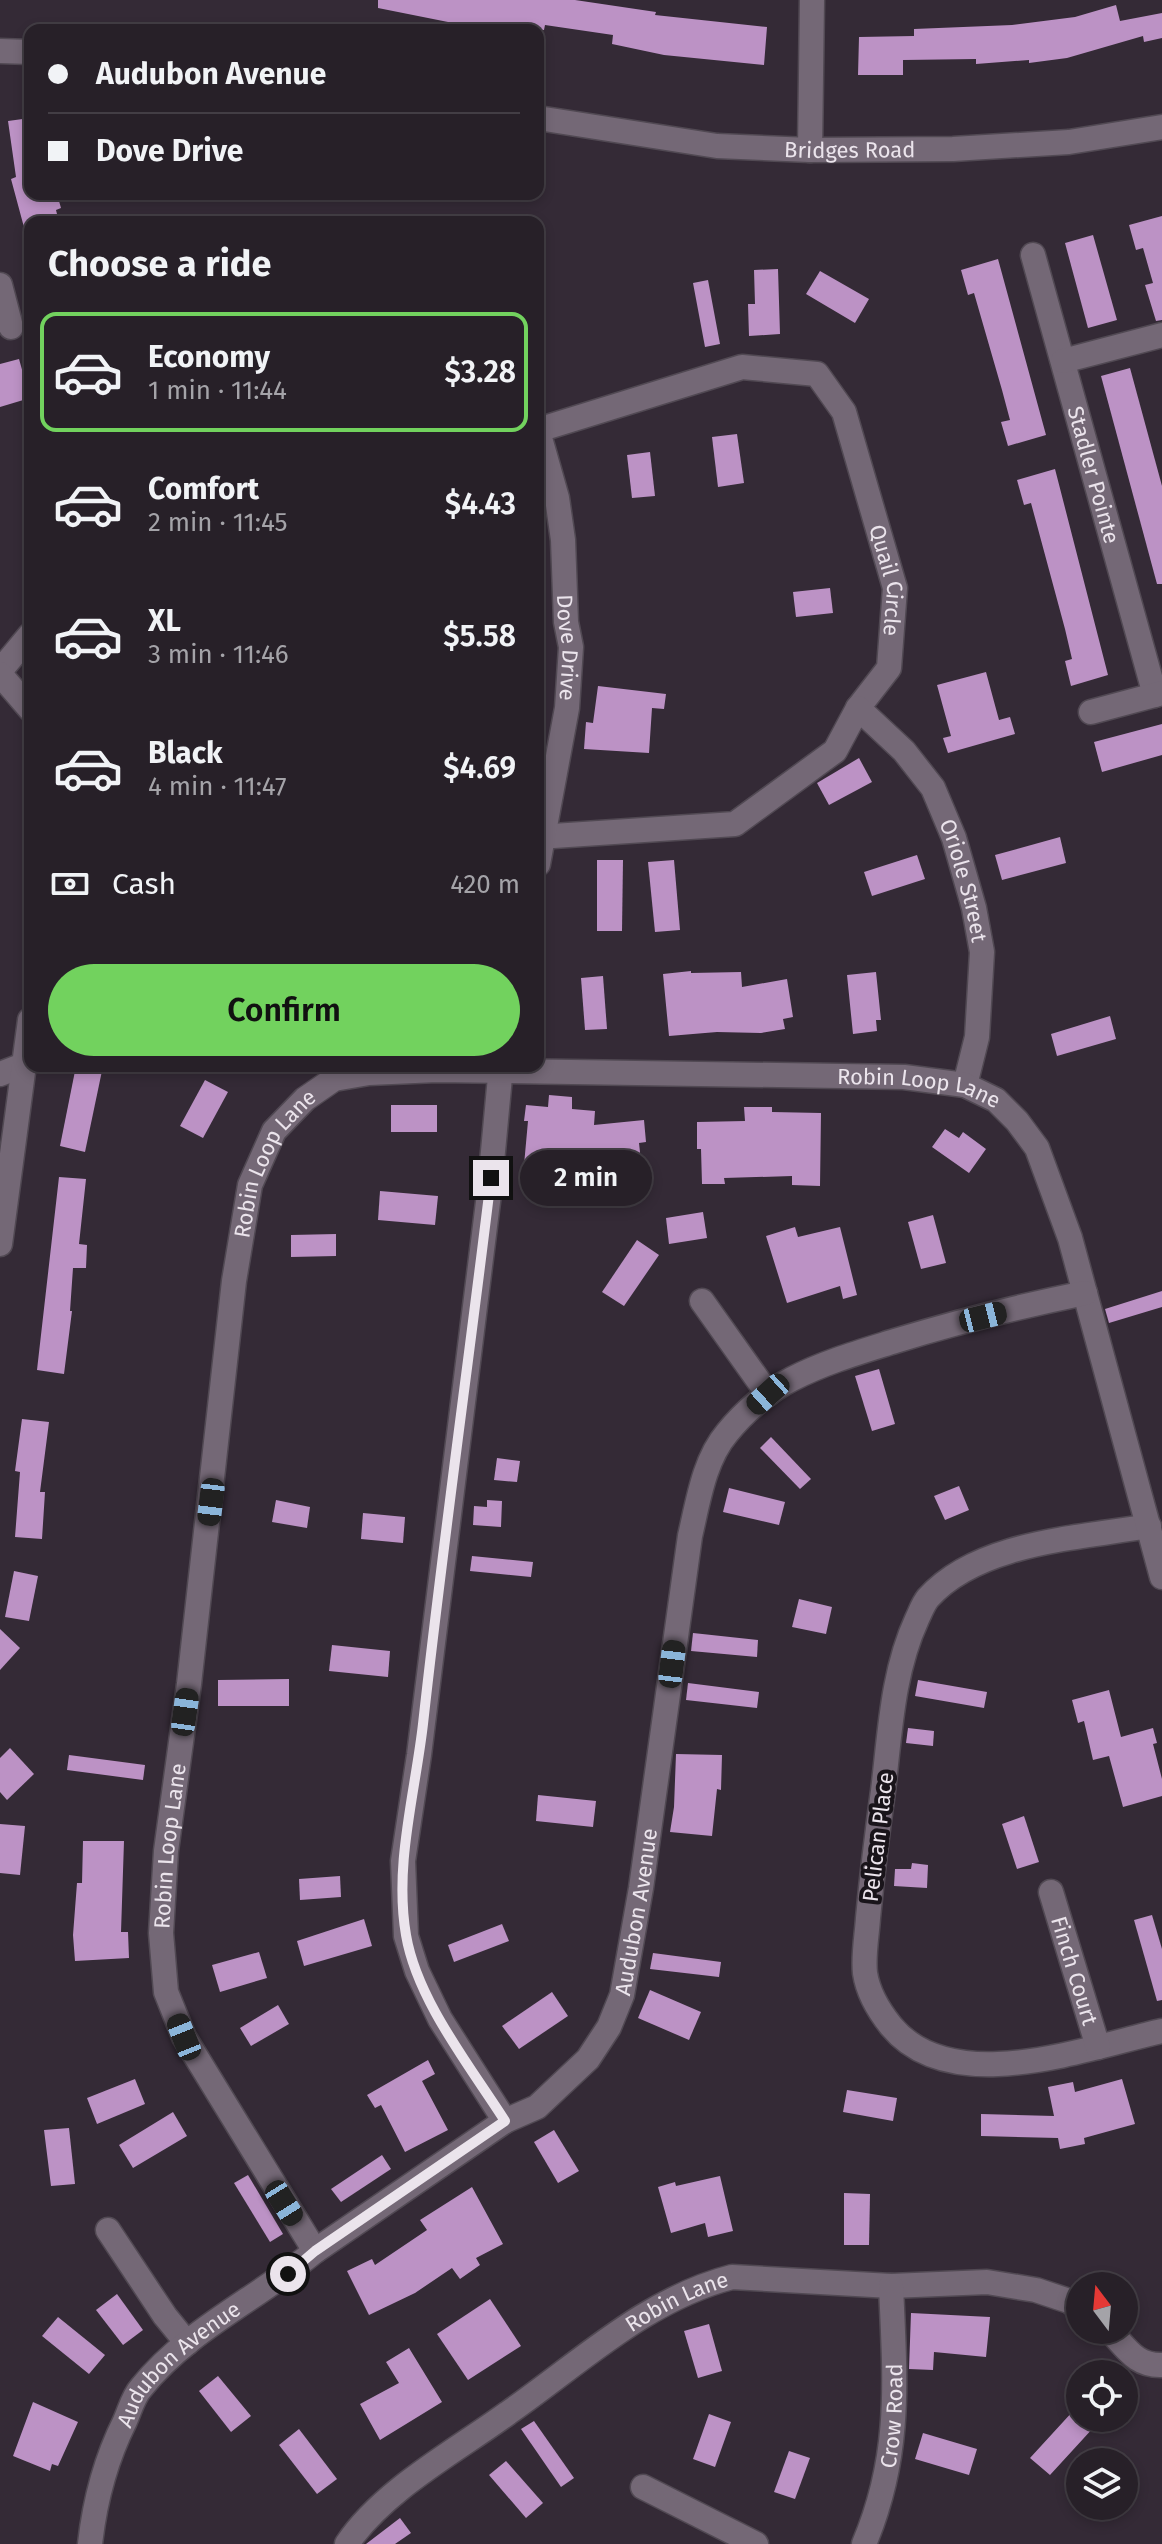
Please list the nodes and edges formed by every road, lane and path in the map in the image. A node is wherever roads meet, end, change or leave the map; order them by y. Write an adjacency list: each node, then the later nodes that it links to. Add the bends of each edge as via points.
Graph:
1 (812, 0): 6 (street)
2 (0, 51): 3 (street)
3 (24, 52)
4 (544, 119): 6 (street, Bridges Road, via 717,146)
5 (1162, 127): 6 (street, Bridges Road, via 1069,142)
6 (810, 150)
7 (1033, 255): 11 (street, Stadler Pointe)
8 (0, 285): 9 (street)
9 (14, 326)
10 (1162, 335): 11 (street)
11 (1063, 361): 16 (street, Stadler Pointe)
12 (544, 429): 18 (street, Quail Circle, via 742,367 817,374 844,412 895,588 889,668)
13 (544, 452): 20 (street, Dove Drive, via 563,540 571,647 567,708)
14 (24, 642): 15 (street)
15 (0, 672): 17 (street)
16 (1159, 694): 19 (street)
17 (24, 702)
18 (858, 708): 21 (street, Quail Circle, via 835,751 735,824); 28 (street, Oriole Street, via 904,751 933,788 974,908 982,952 977,1037)
19 (1091, 712)
20 (544, 818)
21 (544, 837)
22 (24, 1065): 27 (street)
23 (544, 1070): 28 (street, Robin Loop Lane, via 904,1077)
24 (25, 1072): 29 (street)
25 (392, 1072): 40 (street, Robin Loop Lane, via 334,1079 305,1099 274,1131 250,1185 166,1851 161,1933 166,1992 184,2037)
26 (500, 1072): 38 (street, via 489,1194 403,1861 406,1936 417,1971 440,2019)
27 (0, 1074)
28 (965, 1085): 30 (street, Robin Loop Lane, via 996,1100 1037,1148)
29 (0, 1244)
30 (1085, 1293): 32 (street, Audubon Avenue, via 843,1357); 33 (street, Robin Loop Lane)
31 (702, 1301): 32 (street)
32 (768, 1394): 38 (street, Audubon Avenue, via 716,1450 697,1507 622,1995 588,2059 537,2107)
33 (1149, 1526): 34 (street, Robin Loop Lane); 37 (street, Pelican Place, via 1012,1550 977,1563 926,1599 898,1673 872,1876 865,1971 871,1994 904,2042 982,2065 1016,2064)
34 (1162, 1577)
35 (1051, 1892): 37 (street, Finch Court)
36 (1162, 2031): 37 (street, Pelican Place)
37 (1098, 2047)
38 (505, 2121): 40 (street, Audubon Avenue)
39 (108, 2230): 43 (street)
40 (315, 2251): 43 (street, Audubon Avenue)
41 (891, 2286): 42 (street, Robin Lane, via 987,2282); 48 (street, Robin Lane, via 732,2277 669,2300 412,2481); 50 (street, Crow Road, via 894,2422 879,2507)
42 (1066, 2300)
43 (187, 2343): 47 (street, Audubon Avenue, via 139,2389 101,2478)
44 (1122, 2344): 45 (street, via 1147,2365)
45 (1162, 2365)
46 (643, 2487): 49 (street)
47 (90, 2544)
48 (347, 2544)
49 (756, 2544)
50 (864, 2544)

